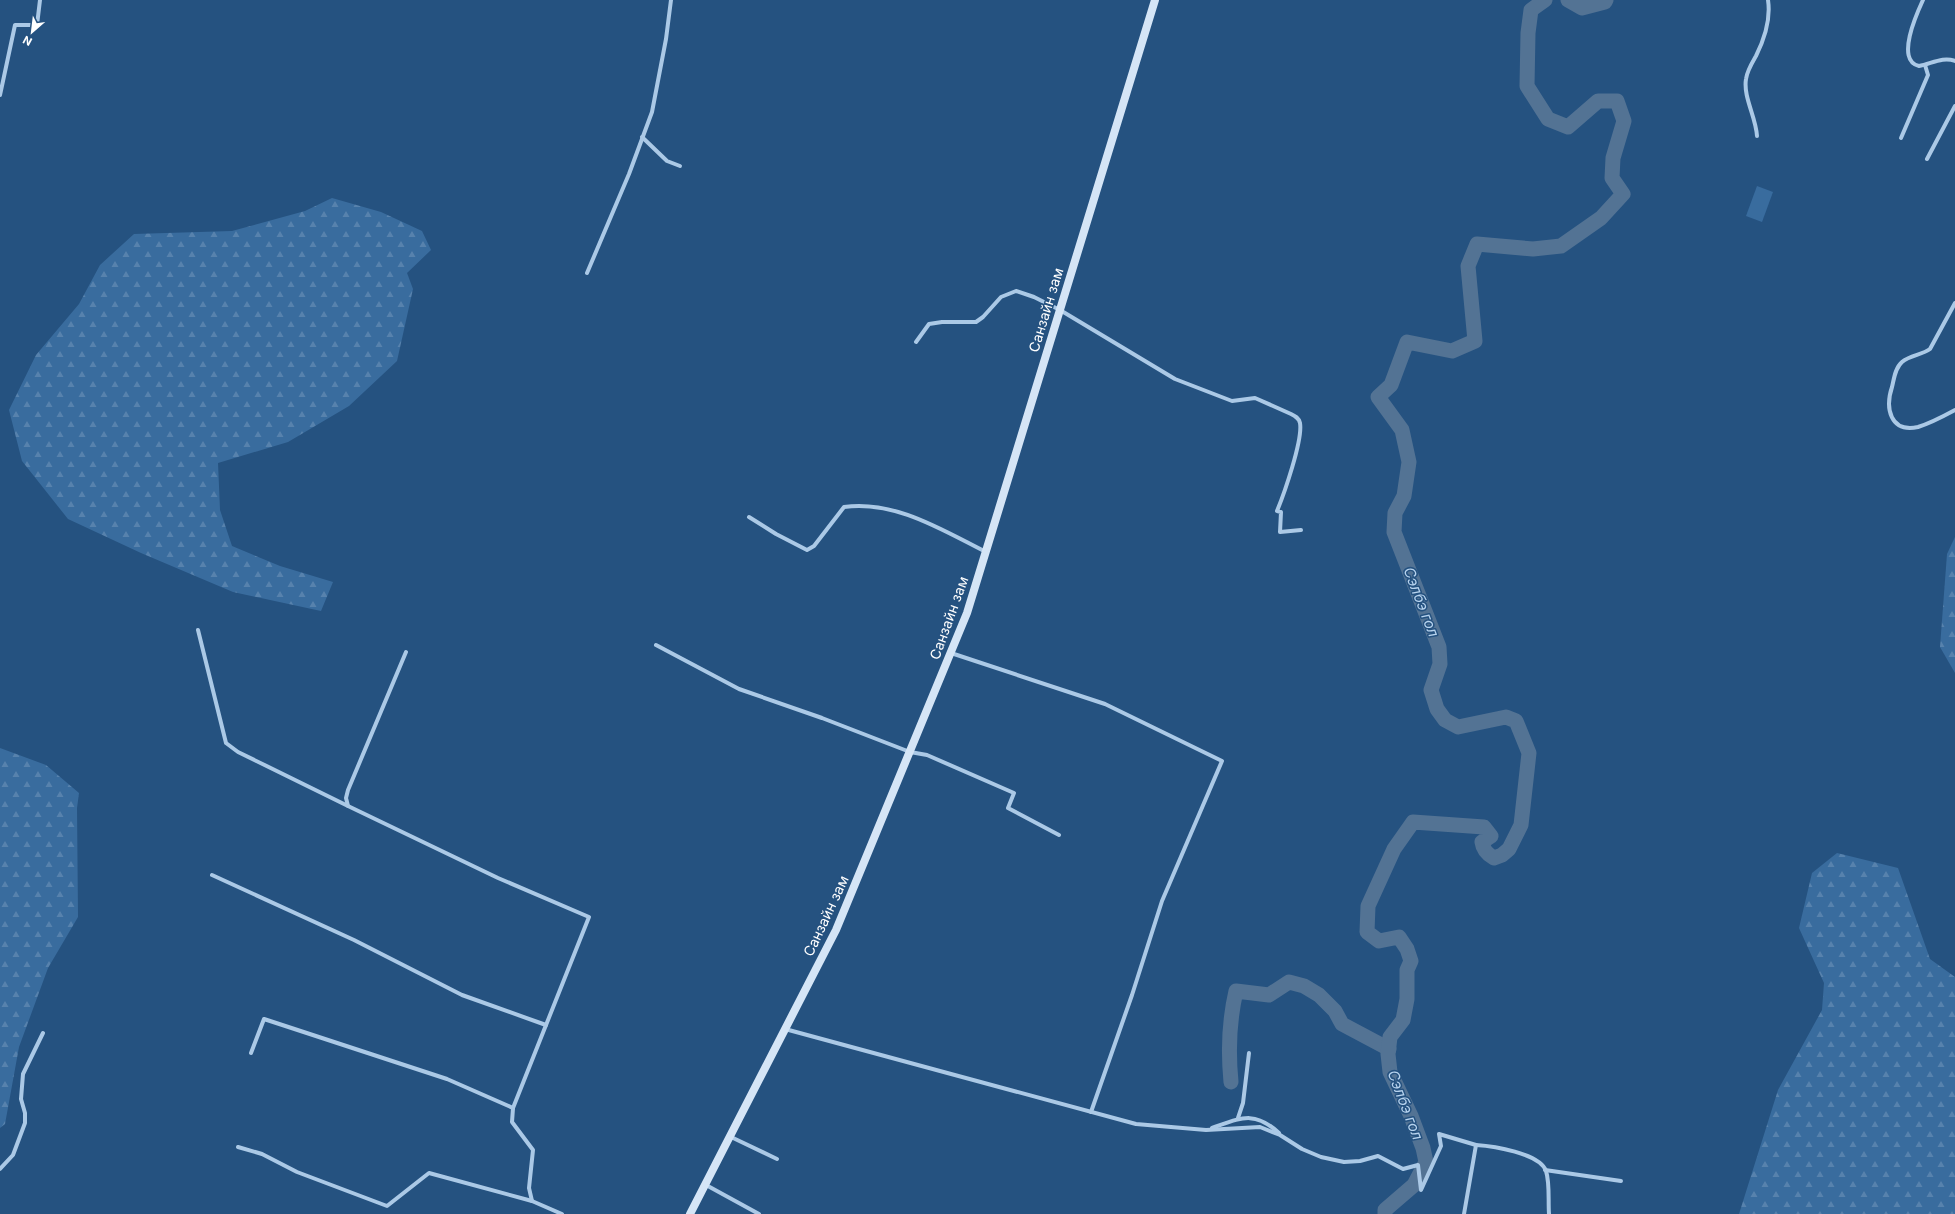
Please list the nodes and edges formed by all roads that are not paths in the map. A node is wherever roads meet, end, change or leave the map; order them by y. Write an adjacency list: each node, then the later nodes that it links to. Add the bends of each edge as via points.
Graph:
1 (40, 0): 8 (street, via 37,25 15,25)
2 (671, 0): 11 (street, via 652,112)
3 (1155, 0): 17 (main road, Санзайн зам)
4 (1768, 0): 10 (street, via 1766,36 1746,79 1747,95 1757,126)
5 (1923, 0): 7 (street, via 1909,37 1908,50 1912,62 1916,65)
6 (1955, 61): 7 (street, via 1949,59)
7 (1925, 65): 12 (street, via 1928,75)
8 (0, 95)
9 (1955, 106): 13 (street)
10 (1757, 136)
11 (642, 137): 14 (street, via 667,161); 15 (street)
12 (1900, 138)
13 (1927, 159)
14 (680, 166)
15 (587, 273)
16 (1955, 303): 19 (street, via 1930,349 1904,360 1899,366 1890,392 1888,408 1893,420 1899,425 1912,427)
17 (1060, 310): 18 (street, via 1016,291 1001,297 976,322 929,324); 21 (street, via 1175,379 1232,401 1255,398 1297,417 1300,423 1298,444 1287,488 1277,511 1281,512 1280,532); 22 (main road, Санзайн зам)
18 (916, 342)
19 (1955, 410)
20 (749, 517): 22 (street, via 807,550 814,546 844,507 880,508 915,517)
21 (1301, 530)
22 (986, 552): 26 (main road, Санзайн зам, via 967,613)
23 (198, 630): 28 (street, via 226,743 238,752)
24 (656, 645): 27 (street, via 739,689)
25 (406, 652): 28 (street, via 348,790)
26 (951, 653): 27 (main road, Санзайн зам); 37 (street, via 1105,704 1222,761 1162,901)
27 (910, 752): 29 (street, via 927,755 1014,792 1008,808); 32 (main road, Санзайн зам, via 836,930)
28 (348, 806): 31 (street, via 498,878 589,917)
29 (1059, 835)
30 (212, 875): 31 (street, via 354,940 462,995)
31 (546, 1025): 36 (street)
32 (785, 1029): 37 (street); 41 (main road, Санзайн зам)
33 (43, 1032): 45 (street, via 23,1074 21,1099 25,1123 12,1155)
34 (251, 1053): 36 (street, via 264,1019 447,1079)
35 (1249, 1053): 38 (street, via 1245,1094)
36 (513, 1108): 49 (street, via 512,1122 533,1150 529,1188)
37 (1091, 1112): 39 (street, via 1136,1124)
38 (1238, 1118): 39 (street); 40 (street, via 1258,1119 1269,1124)
39 (1206, 1130): 40 (street, via 1260,1127)
40 (1280, 1135): 42 (street, via 1321,1157 1344,1162 1378,1156 1403,1169 1418,1165 1422,1190 1441,1146 1439,1134)
41 (731, 1137): 44 (street); 48 (main road, Санзайн зам)
42 (1476, 1145): 46 (street, via 1492,1146 1537,1159); 53 (street)
43 (238, 1147): 49 (street, via 262,1154 297,1172 387,1206 429,1173)
44 (777, 1159)
45 (0, 1169)
46 (1546, 1170): 47 (street); 54 (street)
47 (1621, 1181)
48 (706, 1185): 51 (main road, Санзайн зам); 52 (street)
49 (532, 1201): 50 (street)
50 (562, 1214)
51 (690, 1214)
52 (759, 1214)
53 (1464, 1214)
54 (1549, 1214)

